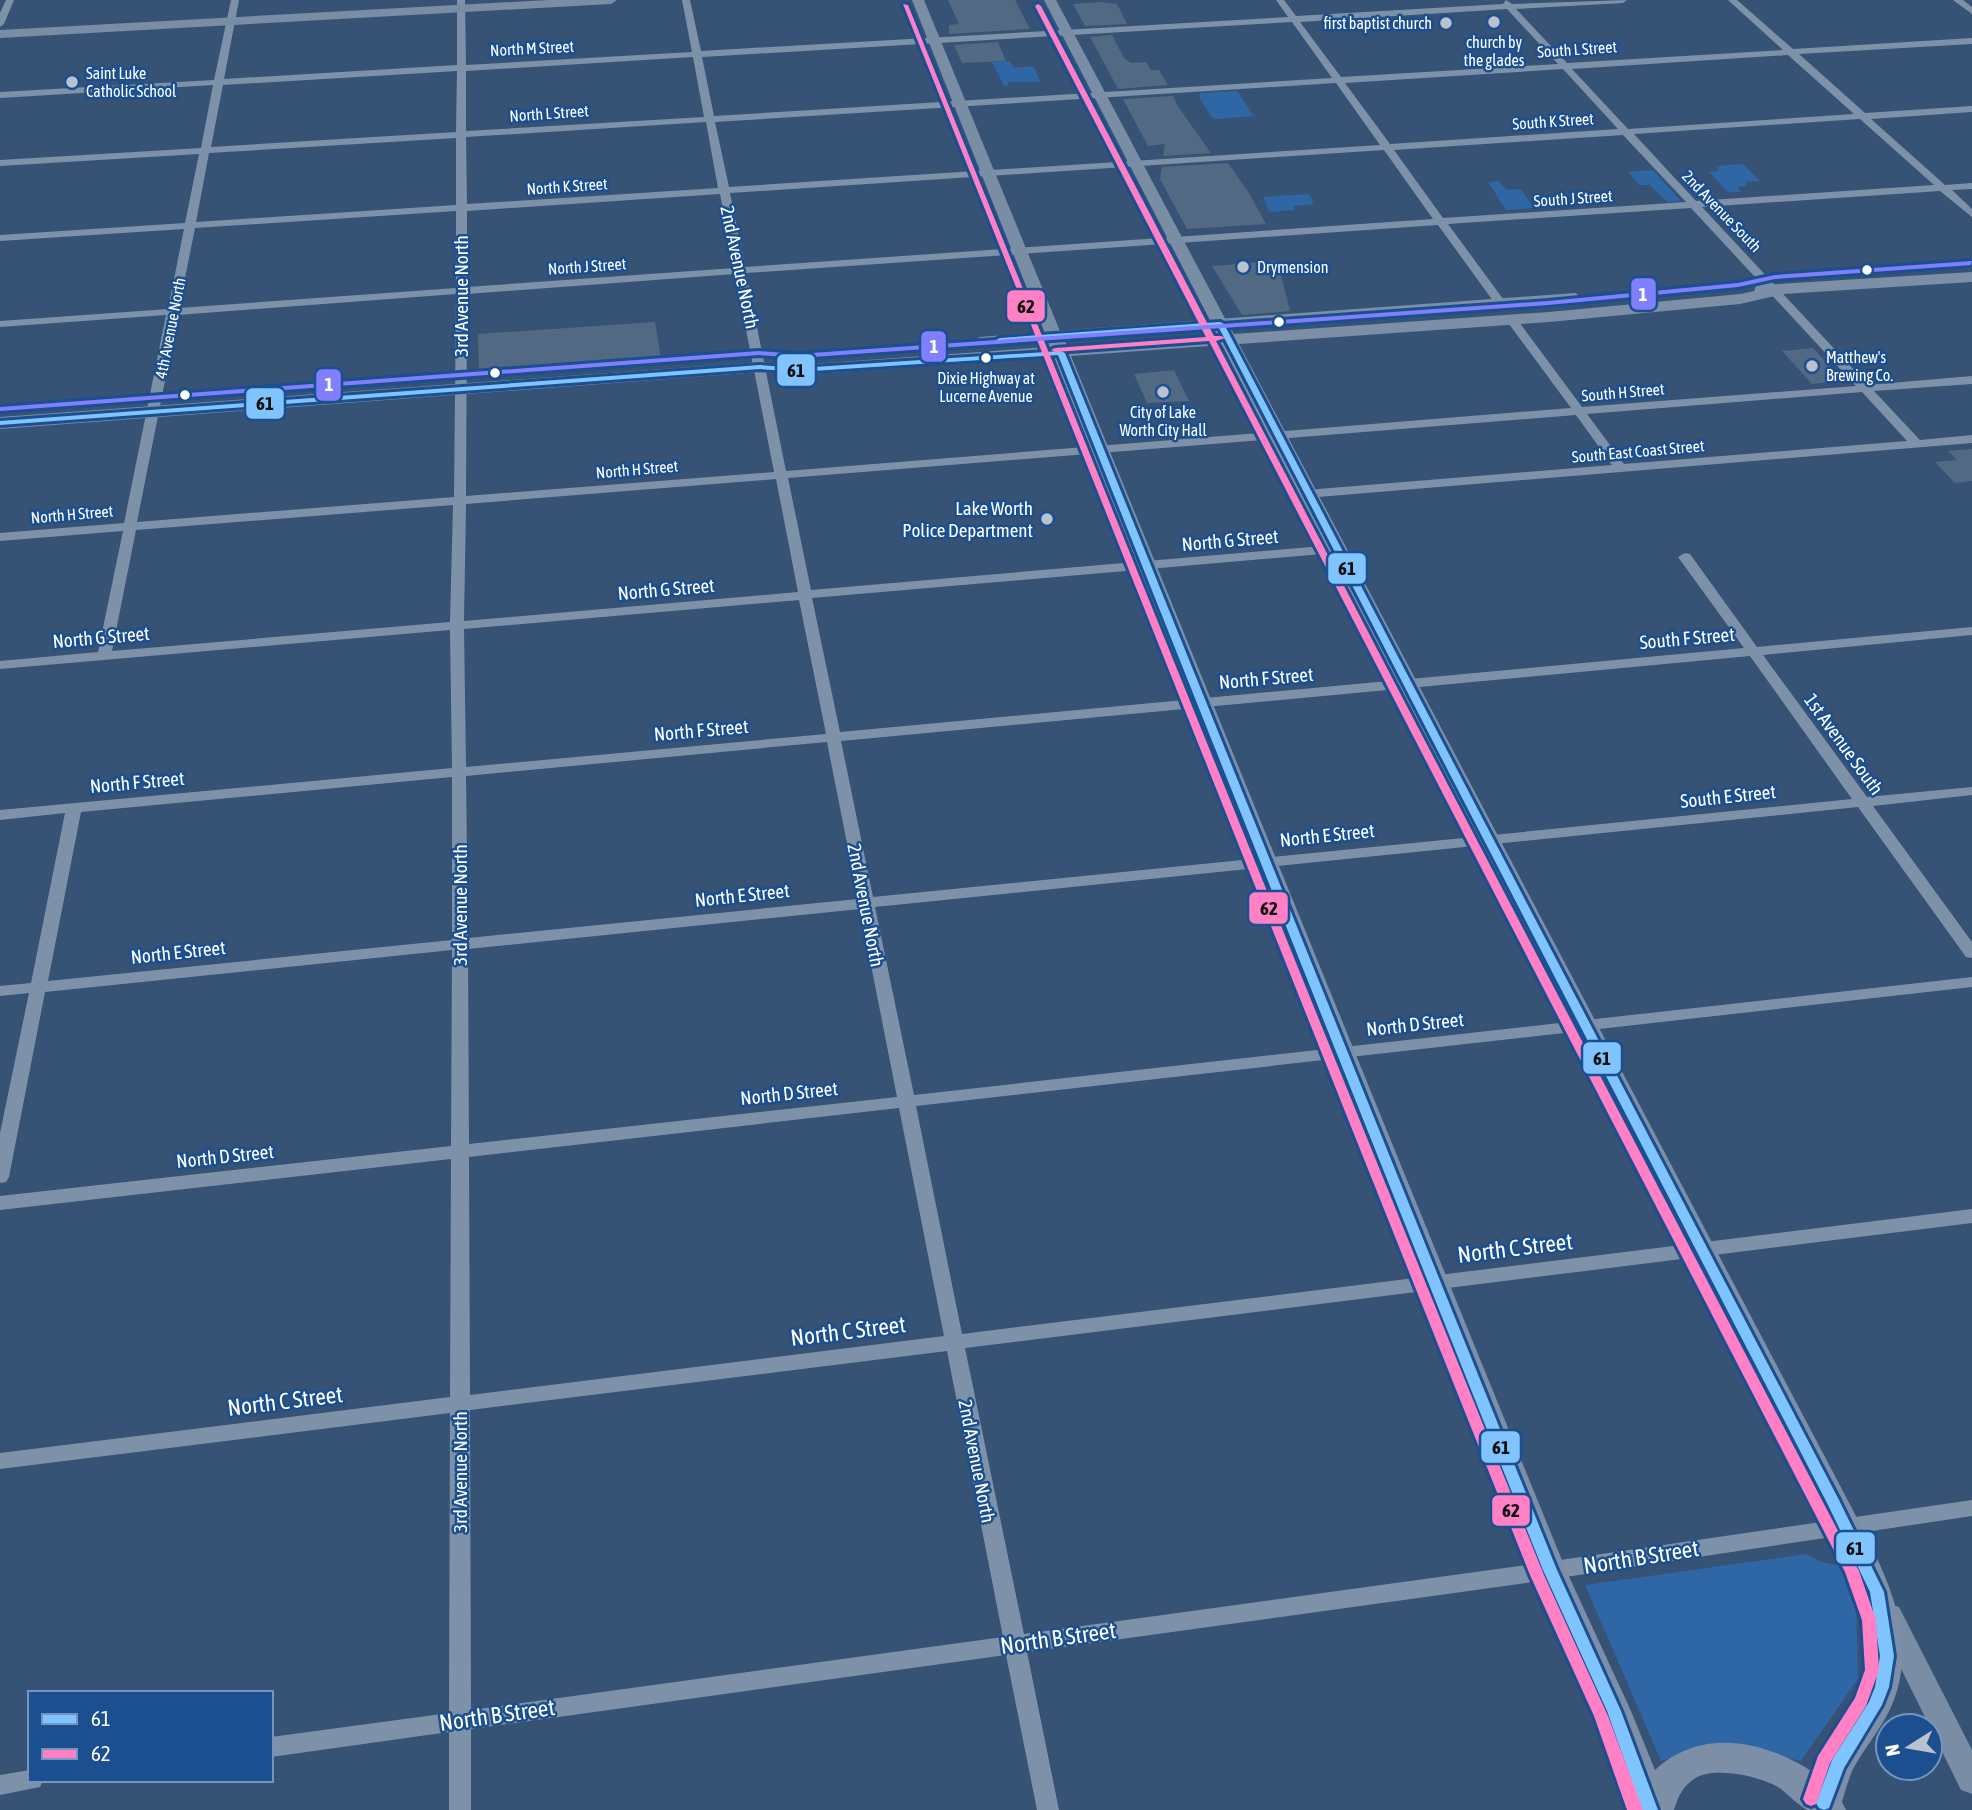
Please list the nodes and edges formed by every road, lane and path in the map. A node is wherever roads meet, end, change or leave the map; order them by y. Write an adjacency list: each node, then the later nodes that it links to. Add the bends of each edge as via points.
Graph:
1 (10, 0): 16 (street)
2 (235, 0): 15 (street, 4th Avenue North)
3 (611, 0): 12 (main road)
4 (686, 0): 22 (street, 2nd Avenue North)
5 (918, 0): 19 (main road)
6 (1050, 0): 17 (main road)
7 (1280, 0): 14 (street)
8 (1623, 0): 11 (street, North M Street)
9 (1732, 0): 21 (street)
10 (1957, 0): 13 (street)
11 (1507, 3): 14 (street, North M Street); 23 (street, 2nd Avenue South)
12 (461, 4): 15 (main road); 24 (street, 3rd Avenue North)
13 (1972, 11)
14 (1295, 19): 17 (street, North M Street); 25 (street)
15 (230, 21): 18 (main road); 26 (street, 4th Avenue North)
16 (0, 24)
17 (1066, 33): 19 (street, North M Street); 28 (main road)
18 (0, 34)
19 (933, 40): 22 (street, North M Street); 29 (main road)
20 (1972, 41): 21 (street, South L Street)
21 (1790, 52): 23 (street, South L Street); 31 (street)
22 (697, 54): 24 (street, North M Street); 32 (street, 2nd Avenue North)
23 (1565, 66): 25 (street, South L Street); 33 (street, 2nd Avenue South)
24 (461, 68): 26 (street, North M Street); 34 (street, 3rd Avenue North)
25 (1339, 80): 28 (street, South L Street); 35 (street)
26 (219, 82): 27 (street, North M Street); 36 (street, 4th Avenue North)
27 (0, 95)
28 (1100, 95): 29 (street, North L Street); 38 (main road)
29 (959, 104): 32 (street, North L Street); 39 (main road)
30 (1972, 109): 31 (street, South K Street)
31 (1863, 117): 33 (street, South K Street); 41 (street)
32 (710, 119): 34 (street, North L Street); 42 (street, 2nd Avenue North)
33 (1626, 132): 35 (street, South K Street); 43 (street, 2nd Avenue South)
34 (461, 134): 36 (street, North L Street); 44 (street, 3rd Avenue North)
35 (1388, 148): 38 (street, South K Street); 46 (street)
36 (205, 150): 37 (street, North L Street); 47 (street, 4th Avenue North)
37 (0, 163)
38 (1136, 164): 39 (street, North K Street); 49 (main road)
39 (987, 174): 42 (street, North K Street); 50 (main road)
40 (1972, 186): 41 (street, South J Street)
41 (1942, 188): 43 (street, South J Street); 45 (street)
42 (724, 191): 44 (street, North K Street); 51 (street, 2nd Avenue North)
43 (1695, 206): 46 (street, South J Street); 53 (street, 2nd Avenue South)
44 (460, 208): 47 (street, North K Street); 54 (street, 3rd Avenue North)
45 (1972, 214)
46 (1442, 223): 49 (street, South J Street); 55 (street)
47 (190, 226): 48 (street, North K Street); 56 (street, 4th Avenue North)
48 (0, 239)
49 (1175, 239): 50 (street, North J Street); 59 (main road)
50 (1017, 250): 51 (street, North J Street); 60 (main road)
51 (740, 271): 54 (street, North J Street); 61 (street, 2nd Avenue North)
52 (1972, 277): 53 (main road)
53 (1776, 291): 55 (main road, via 1731,289); 57 (main road, via 1740,299); 63 (street, 2nd Avenue South)
54 (461, 292): 56 (street, North J Street); 64 (street, 3rd Avenue North)
55 (1500, 303): 59 (main road)
56 (173, 312): 58 (street, North J Street); 66 (street, 4th Avenue North)
57 (1512, 320): 59 (main road); 65 (street)
58 (0, 324)
59 (1224, 332): 60 (main road); 68 (main road)
60 (1057, 344): 61 (main road, via 798,370); 71 (main road)
61 (760, 367): 64 (main road); 73 (street, 2nd Avenue North)
62 (1972, 380): 63 (street, South H Street)
63 (1865, 388): 65 (street, South H Street); 70 (street, 2nd Avenue South)
64 (462, 389): 66 (main road); 75 (street, 3rd Avenue North)
65 (1579, 411): 68 (street, South H Street); 72 (street)
66 (153, 412): 67 (main road); 76 (street, 4th Avenue North)
67 (0, 423)
68 (1277, 436): 71 (street, North H Street); 74 (main road)
69 (1972, 439): 70 (street, South East Coast Street)
70 (1917, 444): 72 (street, South East Coast Street)
71 (1098, 450): 73 (street, North H Street); 80 (main road)
72 (1620, 468): 74 (street, South East Coast Street)
73 (781, 475): 75 (street, North H Street); 81 (street, 2nd Avenue North)
74 (1306, 494): 78 (main road)
75 (458, 501): 76 (street, North H Street); 82 (street, 3rd Avenue North)
76 (130, 527): 77 (street, North H Street); 85 (street, 4th Avenue North)
77 (0, 537)
78 (1334, 549): 80 (street, North G Street); 87 (main road)
79 (1685, 557): 84 (street, 1st Avenue South)
80 (1145, 567): 81 (street, North G Street); 88 (main road)
81 (803, 596): 82 (street, North G Street); 89 (street, 2nd Avenue North)
82 (457, 626): 85 (street, North G Street); 90 (street, 3rd Avenue North)
83 (1972, 631): 84 (street, South F Street)
84 (1753, 652): 87 (street, South F Street); 92 (street, 1st Avenue South)
85 (104, 656): 86 (street, North G Street)
86 (0, 665)
87 (1406, 684): 88 (street, North F Street); 95 (main road)
88 (1200, 703): 89 (street, North F Street); 96 (main road)
89 (833, 737): 90 (street, North F Street); 97 (street, 2nd Avenue North)
90 (458, 772): 93 (street, North F Street); 98 (street, 3rd Avenue North)
91 (1972, 791): 92 (street, South E Street)
92 (1862, 802): 95 (street, South E Street); 99 (street, 1st Avenue South)
93 (74, 808): 94 (street, North F Street); 101 (street)
94 (0, 814)
95 (1488, 840): 96 (street, North E Street); 103 (main road)
96 (1265, 863): 97 (street, North E Street); 104 (main road)
97 (866, 903): 98 (street, North E Street); 105 (street, 2nd Avenue North)
98 (460, 944): 101 (street, North E Street); 106 (street, 3rd Avenue North)
99 (1972, 953)
100 (1972, 982): 103 (street, North D Street)
101 (38, 987): 102 (street, North E Street); 107 (street)
102 (0, 991)
103 (1583, 1026): 104 (street, North D Street); 110 (main road)
104 (1341, 1053): 105 (street, North D Street); 111 (main road)
105 (905, 1101): 106 (street, North D Street); 112 (street, 2nd Avenue North)
106 (460, 1151): 108 (street, North D Street); 113 (street, 3rd Avenue North)
107 (0, 1177)
108 (0, 1202)
109 (1972, 1216): 110 (street, North C Street)
110 (1701, 1250): 111 (street, North C Street); 116 (main road)
111 (1434, 1283): 112 (street, North C Street); 117 (main road)
112 (954, 1342): 113 (street, North C Street); 119 (street, 2nd Avenue North)
113 (460, 1404): 114 (street, North C Street); 120 (street, 3rd Avenue North)
114 (0, 1461)
115 (1972, 1508): 116 (street, North B Street)
116 (1845, 1526): 117 (street, North B Street); 118 (main road)
117 (1550, 1570): 119 (street, North B Street); 128 (main road, via 1614,1711)
118 (1877, 1592): 122 (main road); 125 (main road, via 1887,1656 1882,1687 1837,1765)
119 (1013, 1644): 120 (street, North B Street); 127 (street, 2nd Avenue North)
120 (460, 1720): 121 (street, North B Street); 126 (street, 3rd Avenue North)
121 (273, 1747)
122 (1972, 1780)
123 (28, 1781): 124 (street)
124 (0, 1785)
125 (1826, 1807): 129 (main road, via 1800,1781 1771,1765 1721,1757 1693,1762 1672,1777)
126 (460, 1810)
127 (1048, 1810)
128 (1650, 1810)
129 (1656, 1810)

